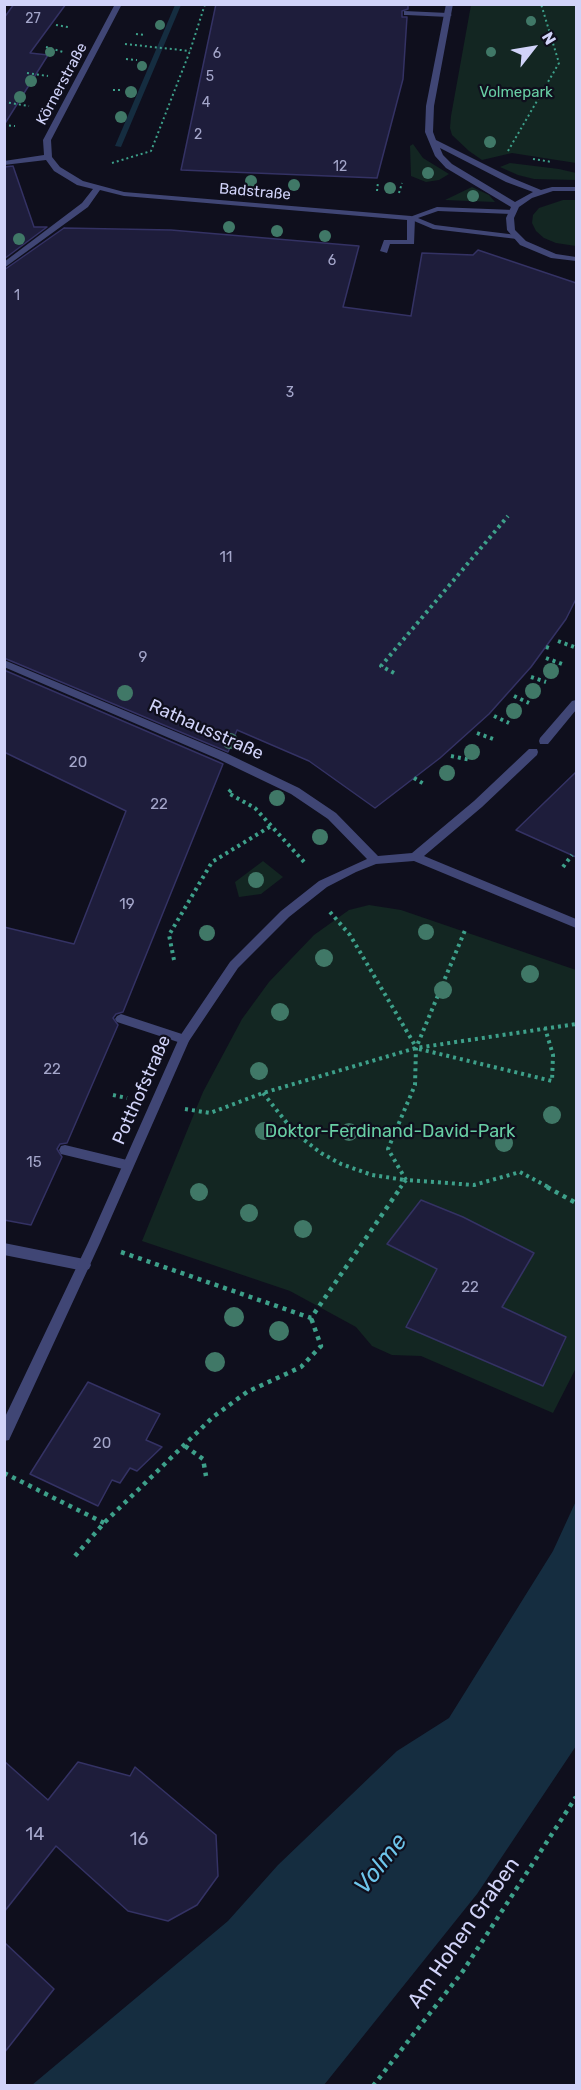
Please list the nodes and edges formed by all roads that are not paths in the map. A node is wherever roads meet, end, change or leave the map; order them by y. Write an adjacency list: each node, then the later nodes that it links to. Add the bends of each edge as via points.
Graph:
1 (119, 4): 6 (street, Körnerstraße, via 47,140)
2 (450, 4): 4 (street)
3 (407, 13): 4 (street)
4 (448, 15): 5 (street, via 428,125)
5 (432, 141): 10 (street); 11 (street, via 449,166)
6 (48, 157): 7 (street); 8 (street, via 68,177)
7 (4, 163)
8 (97, 189): 12 (street, Badstraße); 16 (street, via 85,205)
9 (576, 189): 10 (street)
10 (539, 192): 11 (street)
11 (513, 209): 12 (street, Badstraße, via 437,209); 13 (street, via 511,230)
12 (411, 218): 13 (street, Badstraße, via 433,227); 14 (street, via 411,242 387,242)
13 (517, 237): 15 (street, via 534,249)
14 (384, 251)
15 (576, 259)
16 (4, 266)
17 (4, 663): 22 (street, Rathausstraße, via 251,769 316,803)
18 (576, 704): 19 (street)
19 (544, 741)
20 (533, 752): 21 (street)
21 (414, 857): 22 (street, Potthofstraße); 23 (street)
22 (375, 860): 25 (street, Potthofstraße, via 323,884 259,938 234,965)
23 (576, 924)
24 (121, 1019): 25 (street)
25 (184, 1039): 27 (street, Potthofstraße)
26 (65, 1150): 27 (street)
27 (127, 1165): 29 (street, Potthofstraße)
28 (4, 1250): 29 (street)
29 (84, 1265): 30 (street, Potthofstraße)
30 (4, 1435)

